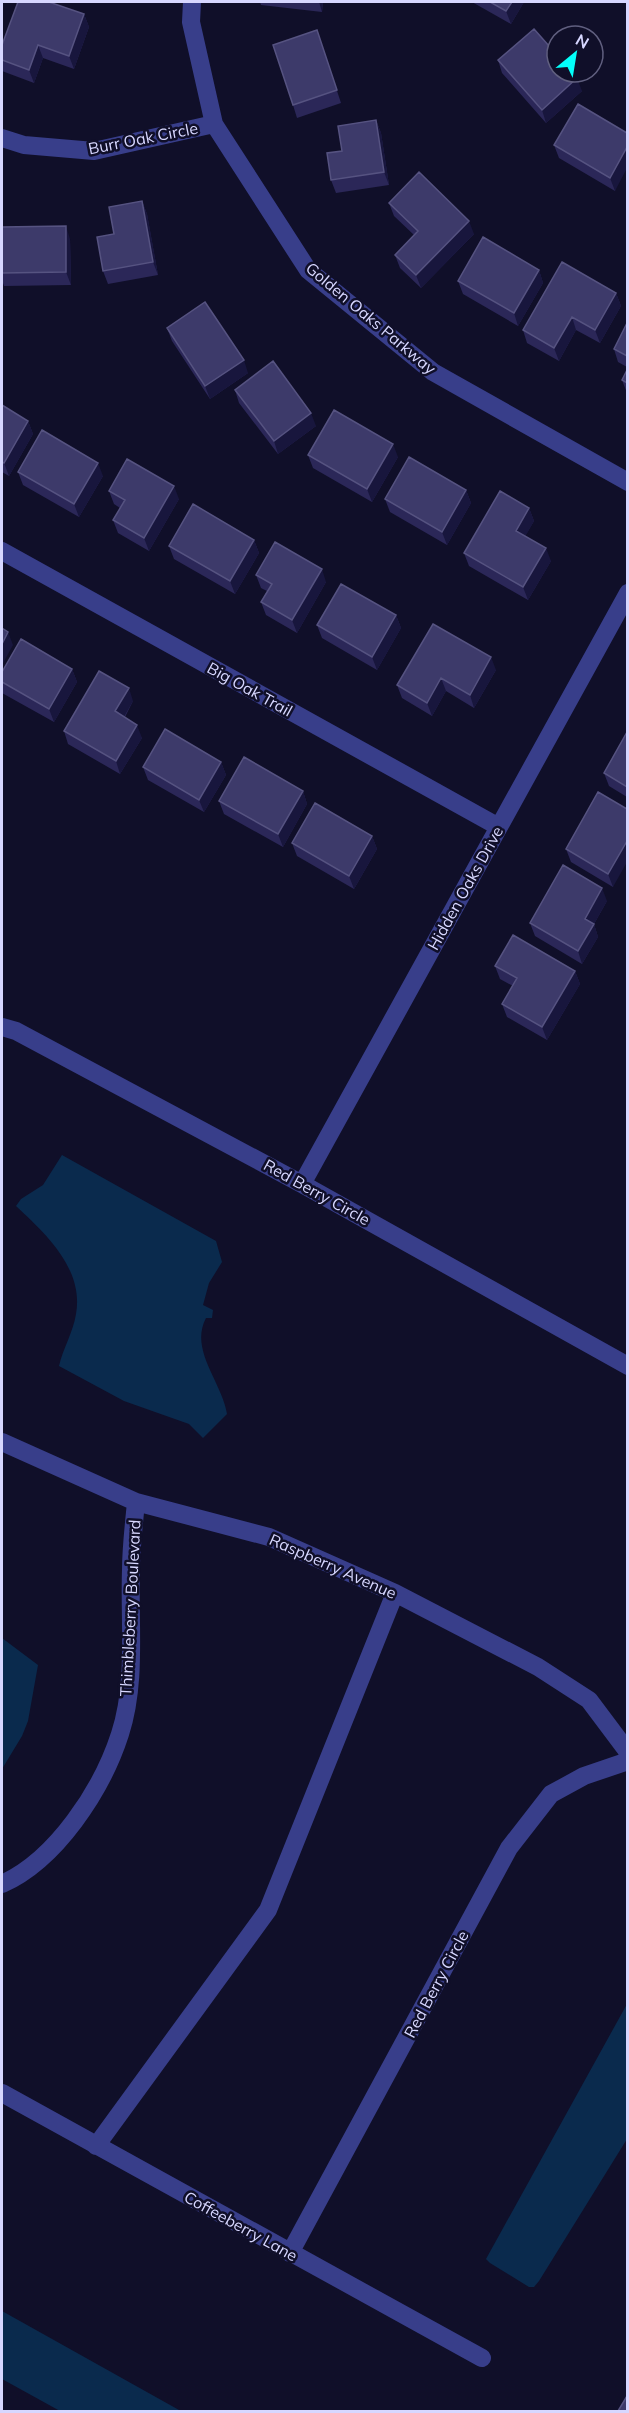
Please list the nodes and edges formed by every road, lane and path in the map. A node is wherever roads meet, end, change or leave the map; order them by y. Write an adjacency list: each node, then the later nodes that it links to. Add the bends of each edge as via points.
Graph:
1 (192, 2): 2 (street, Golden Oaks Parkway, via 191,22)
2 (214, 124): 3 (street, Burr Oak Circle, via 94,151 24,145); 4 (street, Golden Oaks Parkway, via 308,270 433,372)
3 (2, 138)
4 (627, 482)
5 (2, 551): 7 (street, Big Oak Trail)
6 (627, 593): 7 (street, Hidden Oaks Drive)
7 (499, 827): 9 (street, Hidden Oaks Drive)
8 (2, 1027): 9 (street, Red Berry Circle)
9 (302, 1184): 10 (street, Red Berry Circle)
10 (627, 1366)
11 (2, 1442): 12 (street, Raspberry Avenue)
12 (136, 1502): 13 (street, Raspberry Avenue, via 269,1537); 16 (street, Thimbleberry Boulevard, via 130,1571 129,1687 121,1734 77,1821 41,1859)
13 (395, 1593): 14 (street, Raspberry Avenue, via 538,1667 589,1700); 18 (street, via 268,1910)
14 (627, 1752)
15 (627, 1761): 19 (street, Red Berry Circle, via 584,1776 550,1794 509,1848)
16 (2, 1884)
17 (2, 2093): 18 (street, Coffeeberry Lane)
18 (96, 2146): 19 (street, Coffeeberry Lane)
19 (290, 2253): 20 (street, Coffeeberry Lane)
20 (482, 2358)

